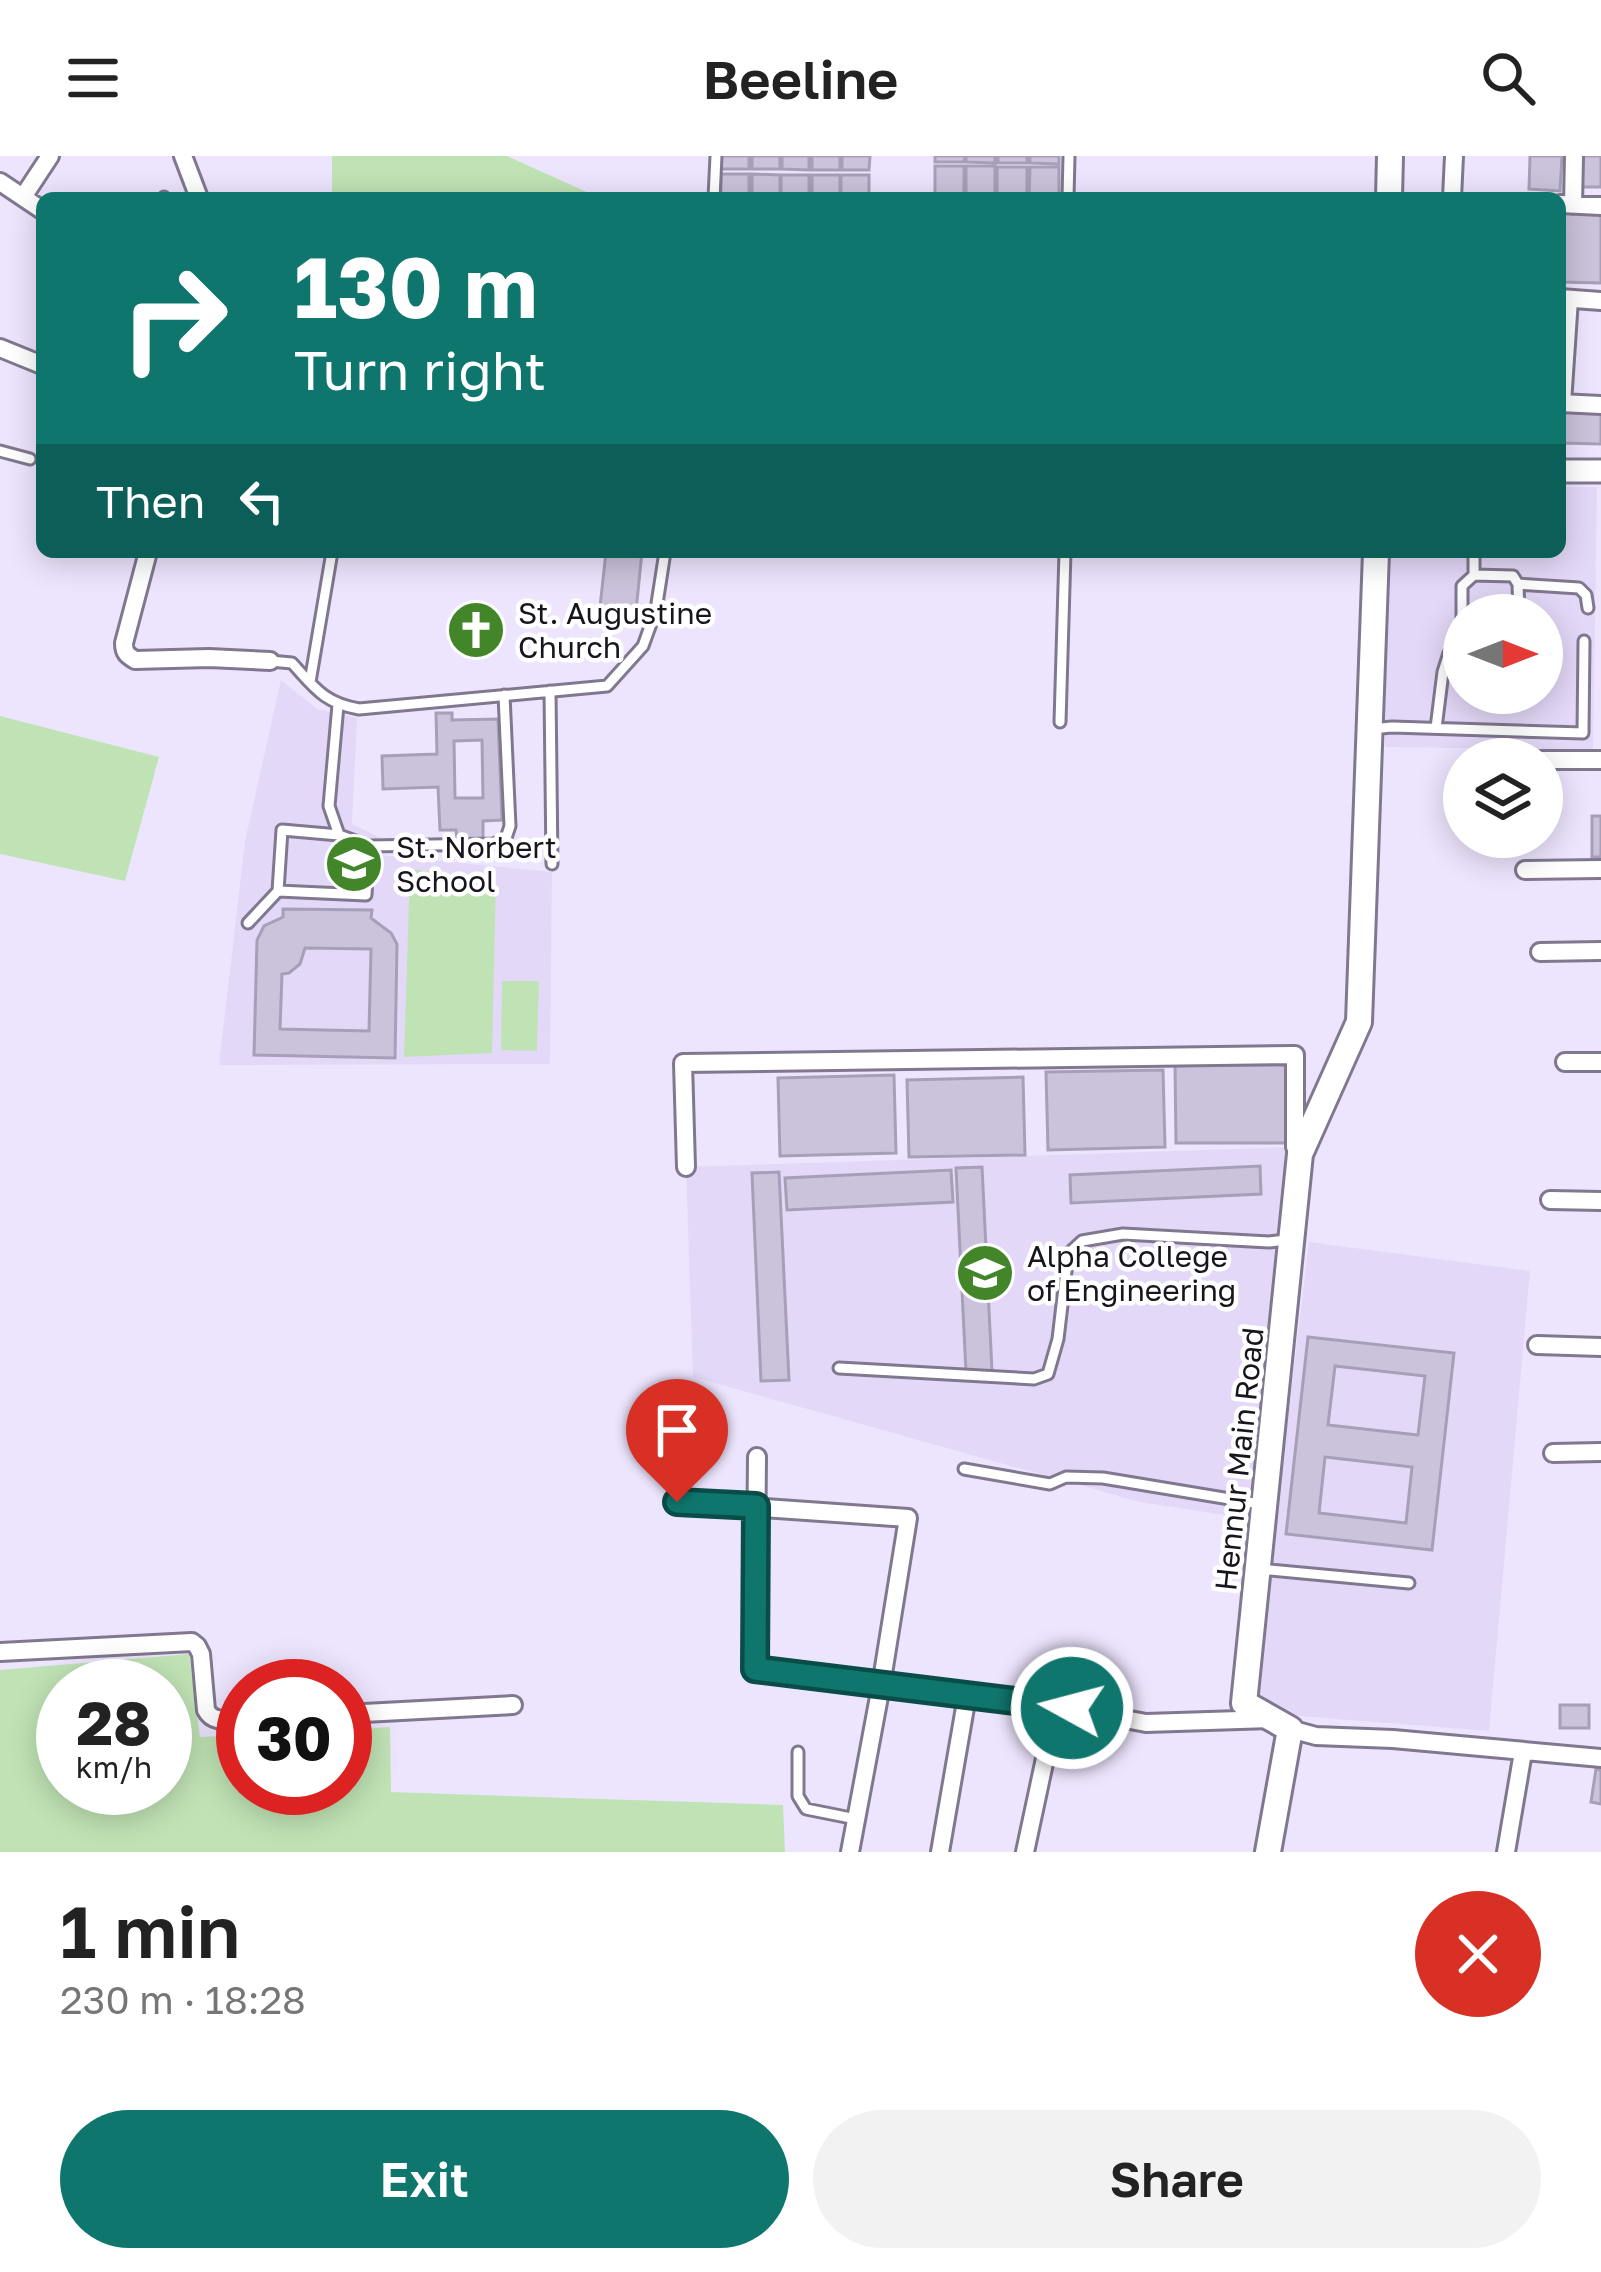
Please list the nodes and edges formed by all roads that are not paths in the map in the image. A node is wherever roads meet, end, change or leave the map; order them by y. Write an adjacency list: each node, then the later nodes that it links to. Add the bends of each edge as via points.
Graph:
1 (50, 156): 14 (street)
2 (183, 156): 9 (street)
3 (716, 156): 10 (lane)
4 (1069, 156): 11 (lane)
5 (1390, 156): 12 (main road)
6 (1454, 156): 13 (street)
7 (1574, 156): 16 (street)
8 (0, 182): 14 (street)
9 (197, 192)
10 (714, 192)
11 (1068, 192)
12 (1388, 192)
13 (1452, 192)
14 (23, 197): 15 (street)
15 (36, 205)
16 (1566, 205): 17 (street)
17 (1601, 206)
18 (1566, 299): 19 (street)
19 (1601, 301)
20 (0, 348): 21 (street)
21 (36, 362)
22 (1566, 403): 23 (street)
23 (1601, 405)
24 (0, 451): 25 (lane)
25 (30, 459)
26 (1566, 471): 27 (street)
27 (1601, 471)
28 (146, 558): 40 (street, via 124,643 128,656)
29 (331, 558): 42 (lane)
30 (663, 558): 43 (lane, via 644,646 607,686)
31 (1065, 558): 46 (lane)
32 (1376, 558): 48 (main road, Hennur Main Road)
33 (1474, 558): 34 (lane)
34 (1474, 575): 35 (lane, via 1513,576); 36 (lane)
35 (1518, 584): 37 (lane); 38 (lane, via 1579,588)
36 (1462, 594)
37 (1518, 594)
38 (1588, 608)
39 (1584, 640): 47 (lane, via 1583,733)
40 (271, 661): 42 (lane, via 292,663)
41 (1443, 672): 47 (lane)
42 (310, 682): 45 (lane)
43 (550, 691): 44 (lane); 53 (lane)
44 (504, 695): 45 (lane); 52 (lane, via 506,838)
45 (338, 705): 51 (lane, via 329,806)
46 (1060, 722)
47 (1436, 728): 48 (lane)
48 (1370, 729): 62 (main road, Hennur Main Road, via 1359,1022)
49 (1563, 760): 50 (street)
50 (1601, 760)
51 (339, 835): 52 (lane); 56 (lane, via 282,830)
52 (369, 846): 56 (lane, via 365,895)
53 (552, 864)
54 (1601, 869): 55 (street)
55 (1525, 870)
56 (278, 891): 57 (lane)
57 (248, 923)
58 (1601, 951): 59 (street)
59 (1540, 952)
60 (1565, 1062): 61 (street)
61 (1601, 1062)
62 (1300, 1154): 63 (street, via 1295,1054 682,1063); 66 (main road, Hennur Main Road)
63 (686, 1167)
64 (1550, 1200): 65 (street)
65 (1601, 1201)
66 (1292, 1239): 69 (lane, via 1123,1234 1082,1241 1068,1254 1048,1374 1034,1379); 75 (main road, Hennur Main Road)
67 (1537, 1345): 68 (street)
68 (1601, 1346)
69 (839, 1368)
70 (1601, 1452): 71 (street)
71 (1553, 1453)
72 (757, 1457): 76 (street)
73 (964, 1469): 75 (lane, via 1050,1484 1103,1478)
74 (677, 1502): 76 (street)
75 (1264, 1504): 77 (main road, Hennur Main Road)
76 (756, 1506): 80 (street, via 755,1669); 80 (street, via 908,1518)
77 (1258, 1569): 78 (lane); 86 (main road, Hennur Main Road, via 1244,1702)
78 (1409, 1582)
79 (0, 1652): 85 (street, via 192,1642 201,1654 206,1710)
80 (881, 1686): 81 (street); 90 (street)
81 (967, 1696): 83 (street); 92 (street)
82 (513, 1705): 84 (street)
83 (1056, 1707): 86 (street, via 1146,1724); 93 (street)
84 (372, 1713)
85 (216, 1720)
86 (1281, 1724): 88 (street, via 1316,1736); 94 (main road)
87 (798, 1752): 90 (lane, via 798,1796 806,1809)
88 (1523, 1752): 89 (street); 95 (street)
89 (1601, 1758)
90 (856, 1819): 91 (street)
91 (850, 1852)
92 (940, 1852)
93 (1025, 1852)
94 (1268, 1852)
95 (1506, 1852)

